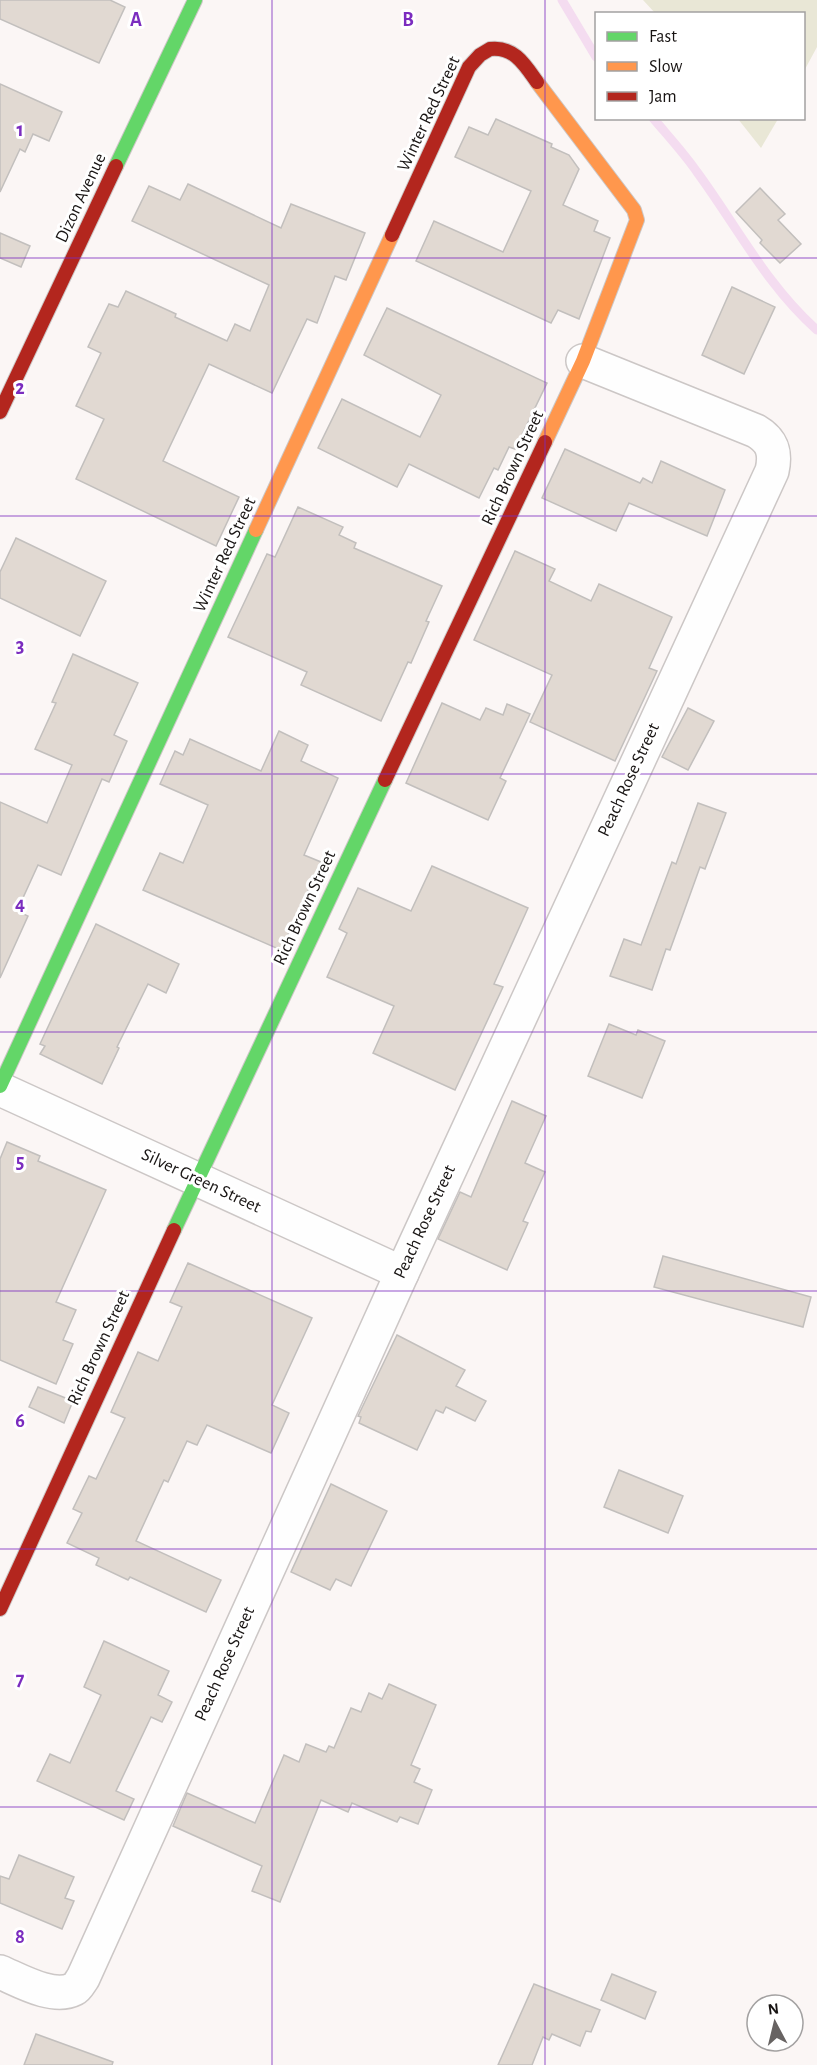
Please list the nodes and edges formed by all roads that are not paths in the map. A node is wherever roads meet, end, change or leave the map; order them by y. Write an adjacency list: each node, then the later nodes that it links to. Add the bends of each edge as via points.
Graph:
1 (195, 0): 4 (street, Dizon Avenue)
2 (637, 220): 3 (street, Rich Brown Street); 5 (street, Winter Red Street, via 634,210 517,55 491,48 479,53 469,67)
3 (583, 361): 6 (street, Rich Brown Street); 7 (street, Peach Rose Street, via 756,431 767,438 775,458)
4 (0, 412)
5 (0, 1087): 6 (street, Silver Green Street)
6 (197, 1179): 7 (street, Silver Green Street); 8 (street, Rich Brown Street)
7 (402, 1273): 9 (street, Peach Rose Street, via 83,1978 76,1988 67,1991 42,1990)
8 (0, 1609)
9 (0, 1972)

